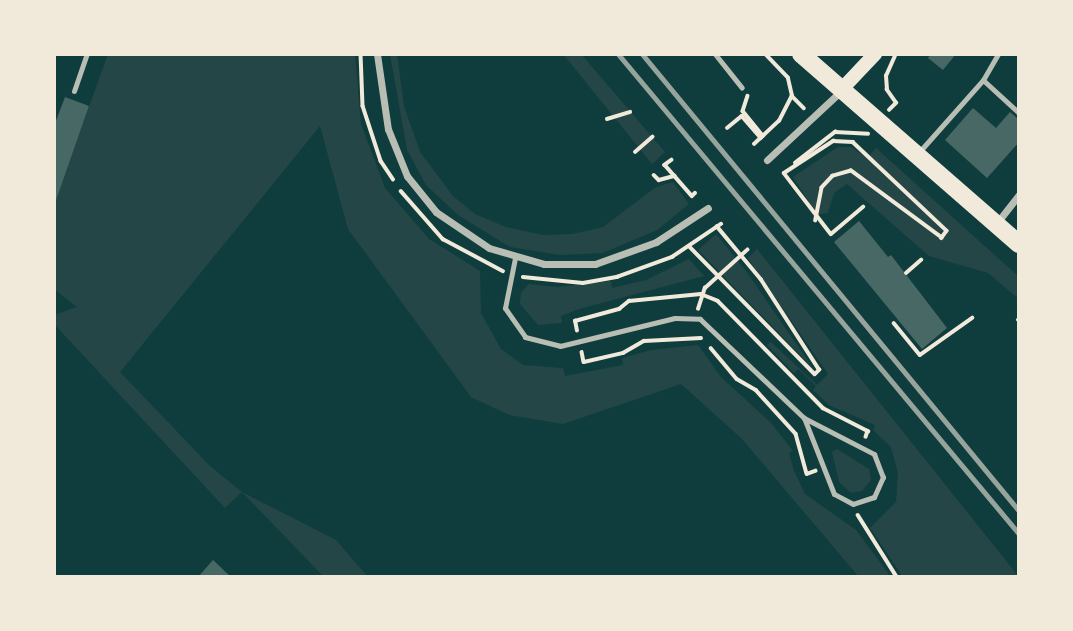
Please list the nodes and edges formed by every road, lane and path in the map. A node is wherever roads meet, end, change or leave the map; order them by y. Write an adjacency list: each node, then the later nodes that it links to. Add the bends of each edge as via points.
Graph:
1 (88, 54): 13 (lane)
2 (360, 54): 43 (path, via 367,117 381,161 409,205 443,239)
3 (377, 54): 40 (street, via 388,129 413,185 451,225)
4 (715, 54): 11 (lane)
5 (765, 54): 20 (path, via 788,79 792,96 785,114)
6 (801, 54): 12 (main road)
7 (875, 54): 12 (main road)
8 (896, 54): 14 (path, via 887,65 886,80)
9 (998, 54): 10 (lane)
10 (983, 80): 16 (lane); 24 (lane)
11 (743, 90): 20 (path, via 749,101 743,111)
12 (841, 90): 24 (main road); 26 (street)
13 (74, 91)
14 (896, 103)
15 (630, 112): 17 (path)
16 (1019, 113)
17 (607, 119)
18 (727, 128): 20 (path, via 742,116)
19 (652, 137): 23 (path)
20 (762, 137): 22 (path)
21 (865, 137): 27 (path, via 835,132)
22 (754, 144)
23 (635, 152)
24 (915, 156): 35 (main road)
25 (671, 160): 29 (path, via 665,165)
26 (767, 160)
27 (782, 174): 34 (path); 34 (path, via 833,141 850,141 947,231 942,238 851,171 833,176 822,188)
28 (654, 175): 29 (path, via 659,180)
29 (674, 176): 30 (path, via 692,196)
30 (695, 193)
31 (1019, 195): 35 (street)
32 (708, 208): 40 (street, via 663,239 612,260 559,265)
33 (863, 208): 34 (path, via 831,234)
34 (817, 219)
35 (996, 224): 36 (main road)
36 (1019, 244)
37 (690, 247): 39 (path, via 719,225); 39 (path, via 816,374 819,370); 43 (path, via 635,272 583,283)
38 (747, 250): 39 (path)
39 (741, 255): 44 (path)
40 (515, 258): 43 (lane)
41 (921, 260): 42 (path)
42 (906, 273)
43 (509, 275): 47 (lane, via 505,308 521,334 545,345)
44 (712, 282)
45 (972, 318): 46 (path, via 920,355)
46 (894, 323)
47 (580, 342): 48 (lane, via 675,318 700,319); 49 (path, via 575,321 619,310 629,301 701,294 718,301 823,408 868,431); 50 (path, via 584,362 623,353 644,341 704,339 737,379 756,390 796,434 807,474)
48 (804, 418): 49 (lane); 50 (lane)
49 (862, 445): 51 (lane, via 877,457 883,481 874,497)
50 (822, 470): 51 (lane, via 834,494)
51 (853, 504): 52 (path, via 863,530)
52 (897, 577)

